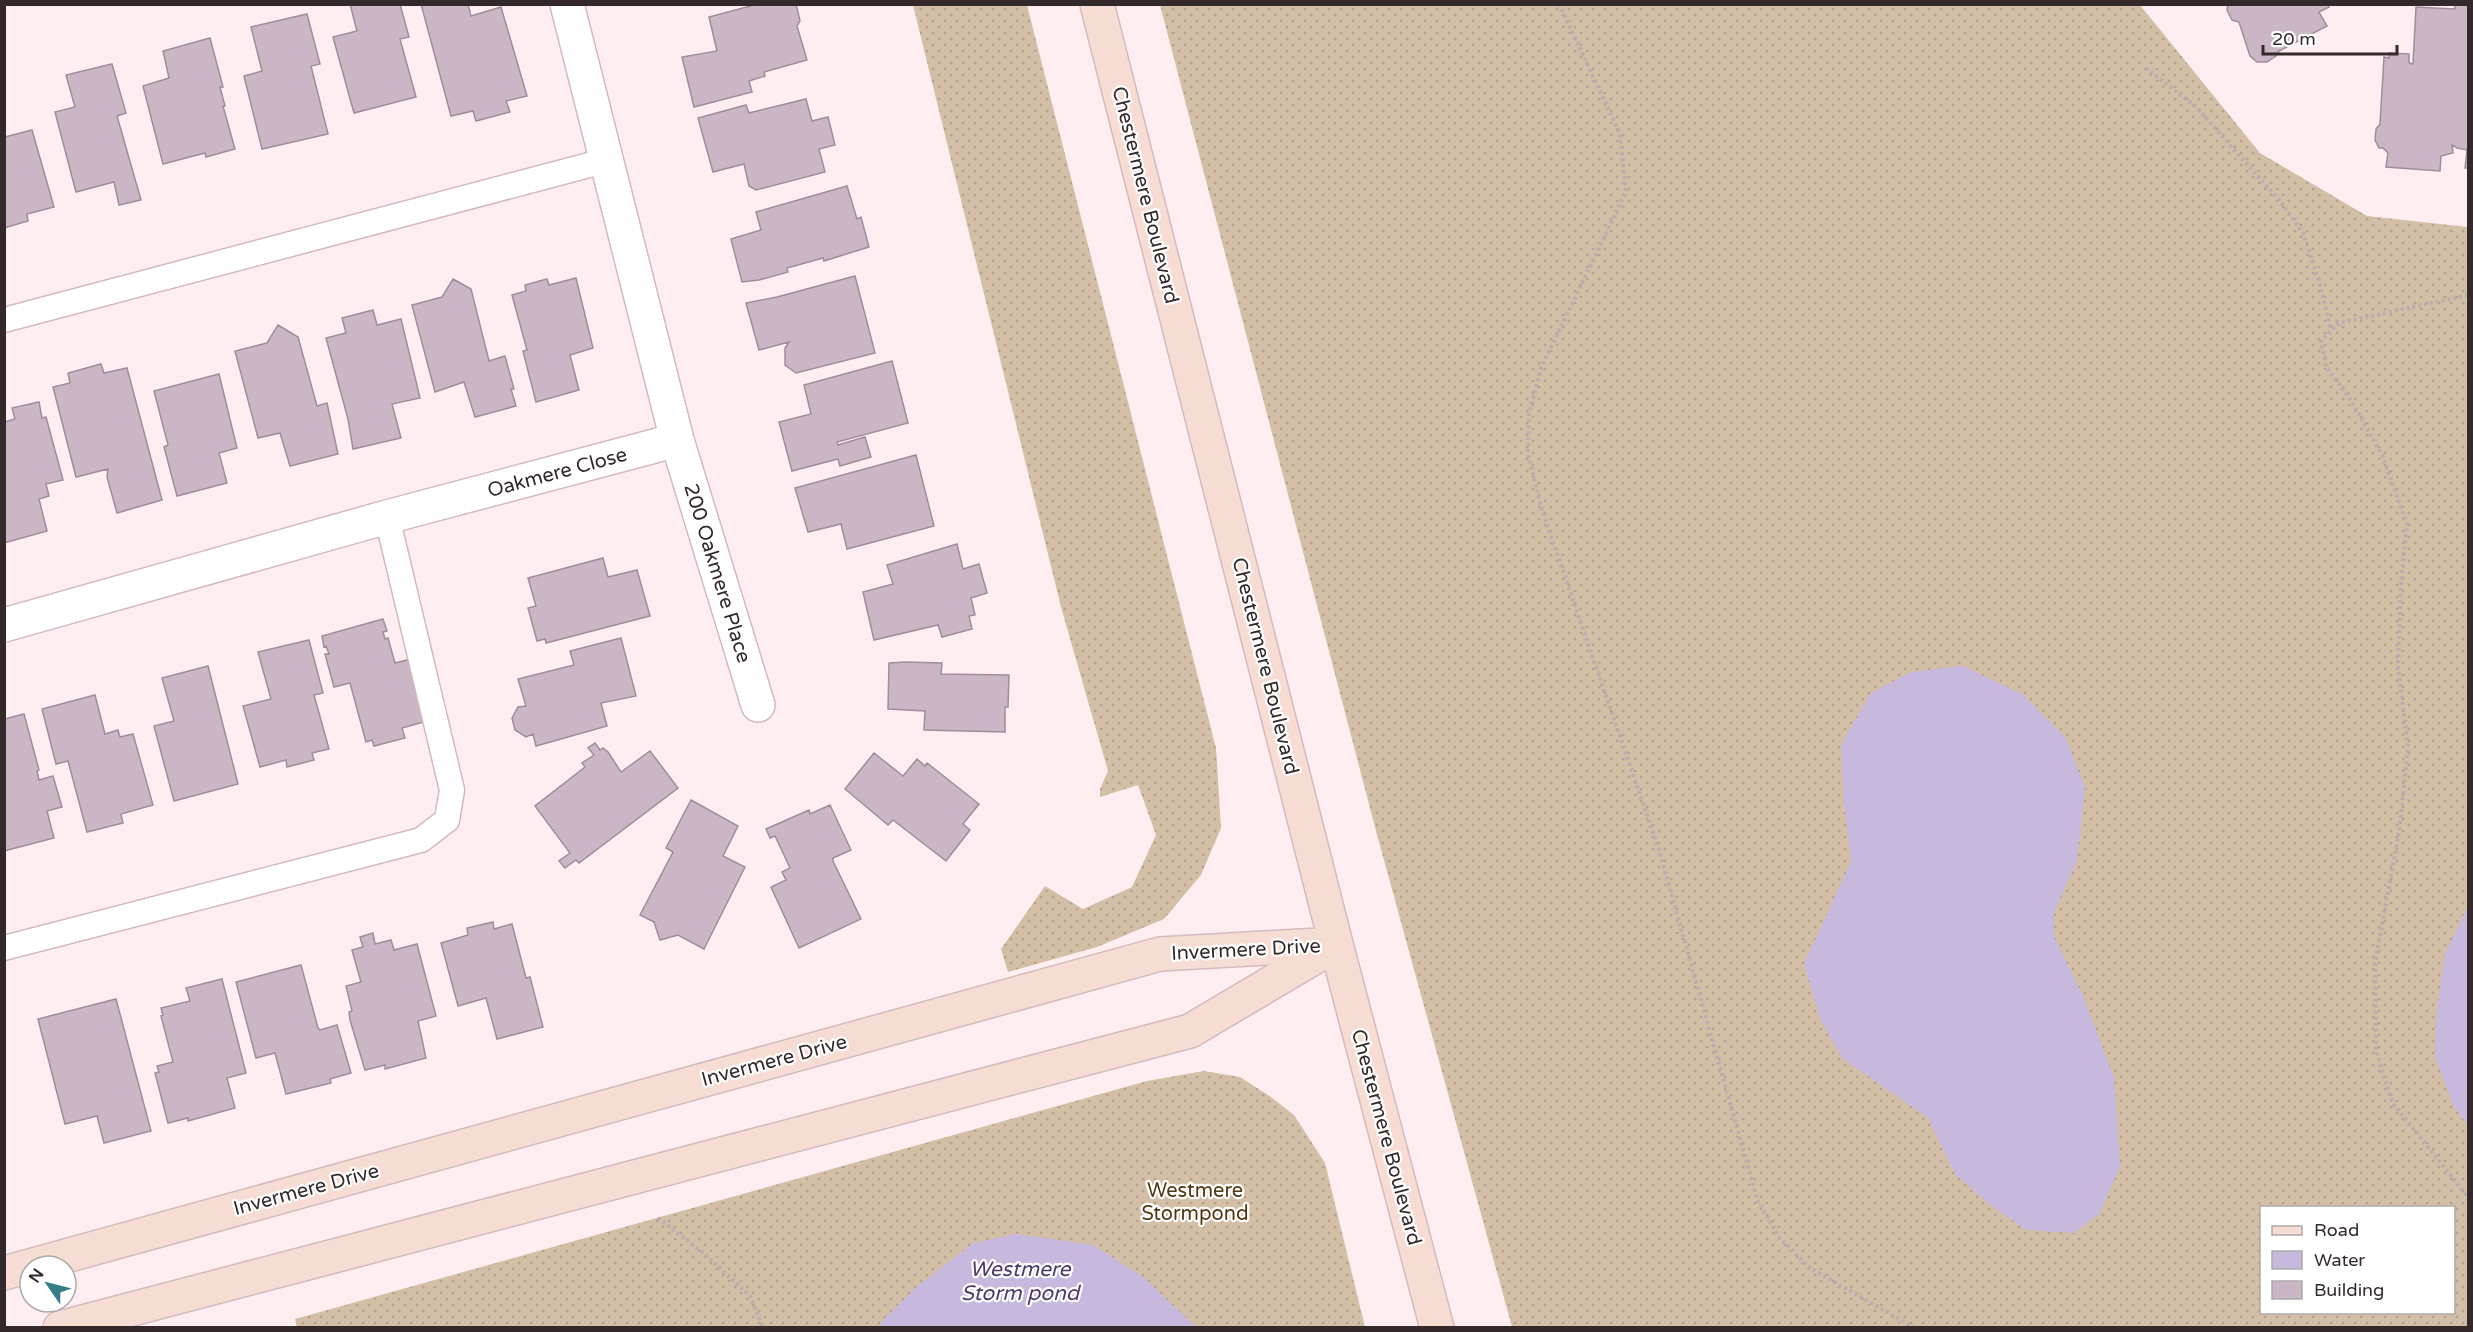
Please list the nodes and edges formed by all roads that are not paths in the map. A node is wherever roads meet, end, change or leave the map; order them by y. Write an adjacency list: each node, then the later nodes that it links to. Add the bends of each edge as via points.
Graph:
1 (567, 4): 3 (street)
2 (1097, 4): 9 (street, Chestermere Boulevard)
3 (608, 160): 4 (lane); 5 (street)
4 (4, 320)
5 (677, 440): 6 (street, Oakmere Close); 8 (street, 200 Oakmere Place)
6 (387, 517): 7 (street, Oakmere Close); 10 (lane, via 452,790 447,820 421,840)
7 (4, 625)
8 (758, 705)
9 (1336, 944): 11 (street, Invermere Drive, via 1160,954); 12 (street, Invermere Drive, via 1190,1031); 13 (street, Chestermere Boulevard)
10 (4, 948)
11 (4, 1273)
12 (60, 1328)
13 (1437, 1328)

